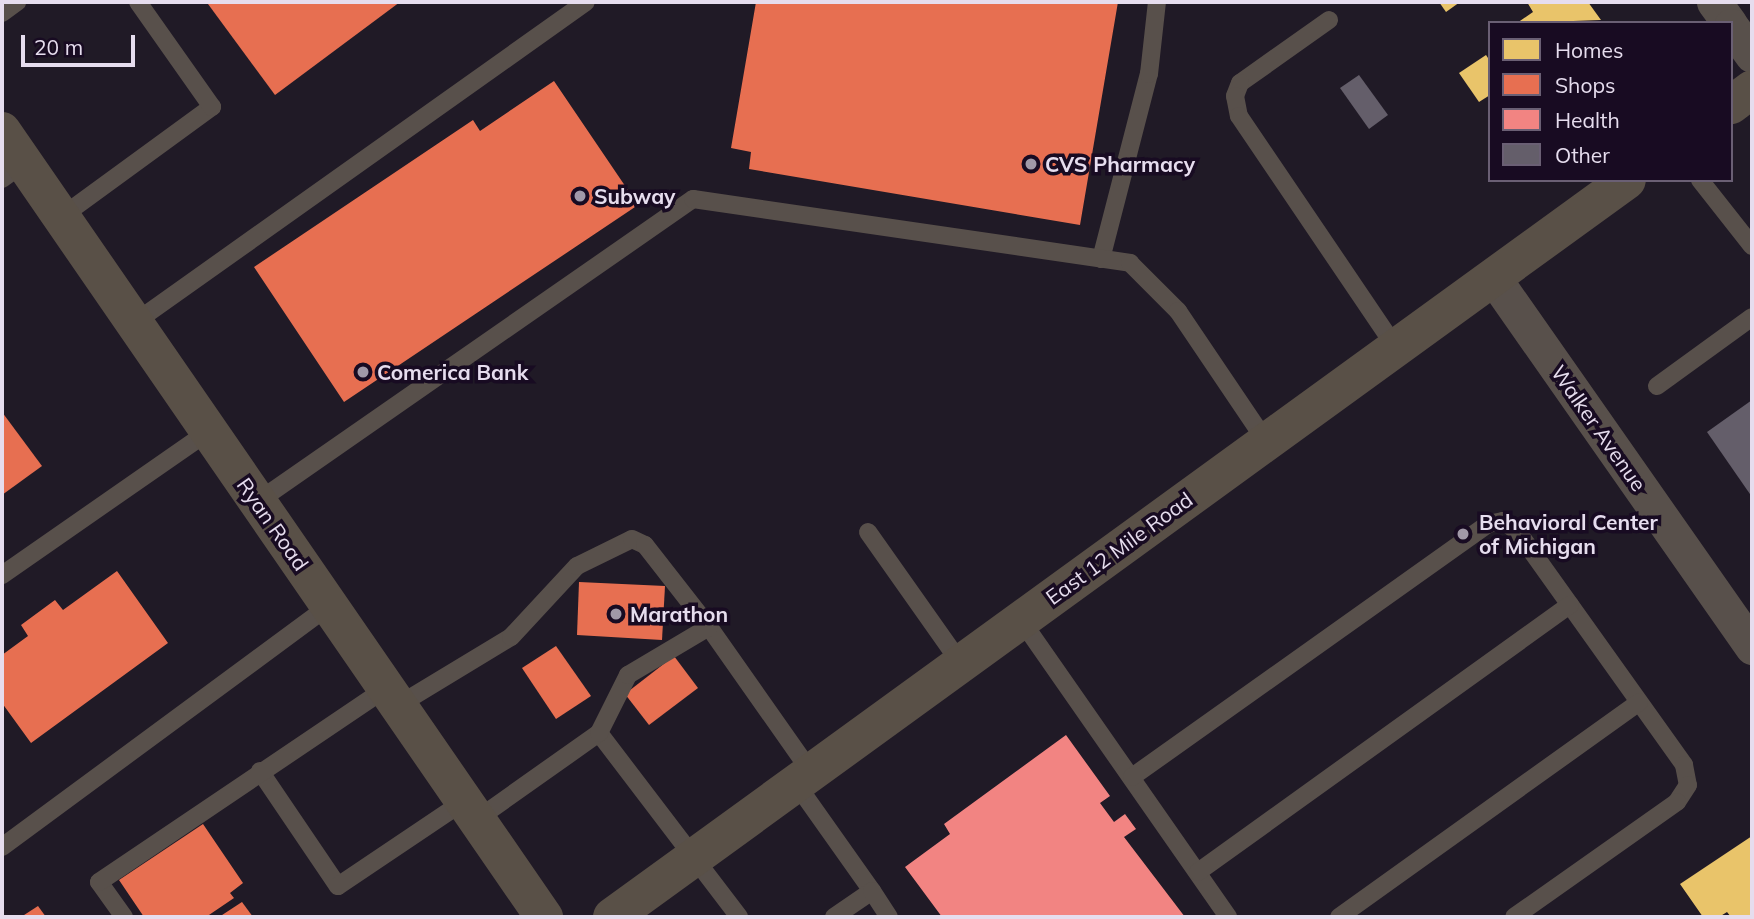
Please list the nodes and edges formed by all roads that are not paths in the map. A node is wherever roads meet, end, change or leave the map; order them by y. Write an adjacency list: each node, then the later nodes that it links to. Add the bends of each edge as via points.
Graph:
1 (18, 2): 6 (lane)
2 (138, 2): 17 (lane, via 212,107)
3 (586, 2): 22 (lane)
4 (1157, 2): 19 (lane, via 1149,74)
5 (1714, 2): 8 (street)
6 (2, 13)
7 (1329, 20): 23 (lane, via 1240,83 1235,96 1239,116)
8 (1728, 21)
9 (1733, 28): 10 (street)
10 (1752, 55)
11 (1752, 89): 12 (main road)
12 (1733, 103)
13 (2, 131): 14 (main road, Ryan Road)
14 (13, 171): 17 (main road, Ryan Road)
15 (1624, 182): 20 (main road, East 12 Mile Road)
16 (1702, 182): 18 (lane)
17 (61, 217): 22 (main road, Ryan Road)
18 (1752, 246)
19 (1101, 259): 26 (lane, via 1130,263 1178,311); 27 (lane, via 693,200)
20 (1493, 277): 23 (main road, East 12 Mile Road); 34 (street, Walker Avenue)
21 (1752, 317): 24 (lane)
22 (134, 323): 25 (main road, Ryan Road)
23 (1395, 346): 26 (main road, East 12 Mile Road)
24 (1657, 386)
25 (208, 432): 27 (main road, Ryan Road); 29 (lane)
26 (1265, 440): 32 (main road, East 12 Mile Road)
27 (257, 502): 31 (main road, Ryan Road)
28 (868, 532): 35 (lane)
29 (2, 575)
30 (1570, 605): 37 (lane); 40 (lane, via 1518,532 1503,521 1488,524); 45 (lane)
31 (329, 606): 36 (main road, Ryan Road); 43 (lane)
32 (1021, 620): 35 (main road, East 12 Mile Road); 40 (lane)
33 (709, 627): 36 (lane, via 645,545 632,539 577,566 511,636); 38 (lane, via 628,675); 41 (lane)
34 (1752, 647)
35 (961, 664): 41 (main road, East 12 Mile Road)
36 (391, 698): 39 (lane); 42 (main road, Ryan Road)
37 (1639, 702): 54 (lane); 55 (lane, via 1684,765 1688,785 1677,802)
38 (599, 733): 42 (lane); 44 (lane)
39 (260, 771): 42 (lane, via 338,886); 47 (lane, via 99,882)
40 (1132, 777): 45 (lane)
41 (804, 779): 44 (main road, East 12 Mile Road); 46 (lane)
42 (470, 811): 48 (main road, Ryan Road)
43 (2, 847)
44 (693, 859): 49 (main road, East 12 Mile Road); 50 (lane)
45 (1198, 872): 53 (lane)
46 (872, 891): 51 (lane); 52 (lane)
47 (124, 917)
48 (544, 917)
49 (612, 917)
50 (739, 917)
51 (834, 917)
52 (889, 917)
53 (1228, 917)
54 (1339, 917)
55 (1514, 917)

